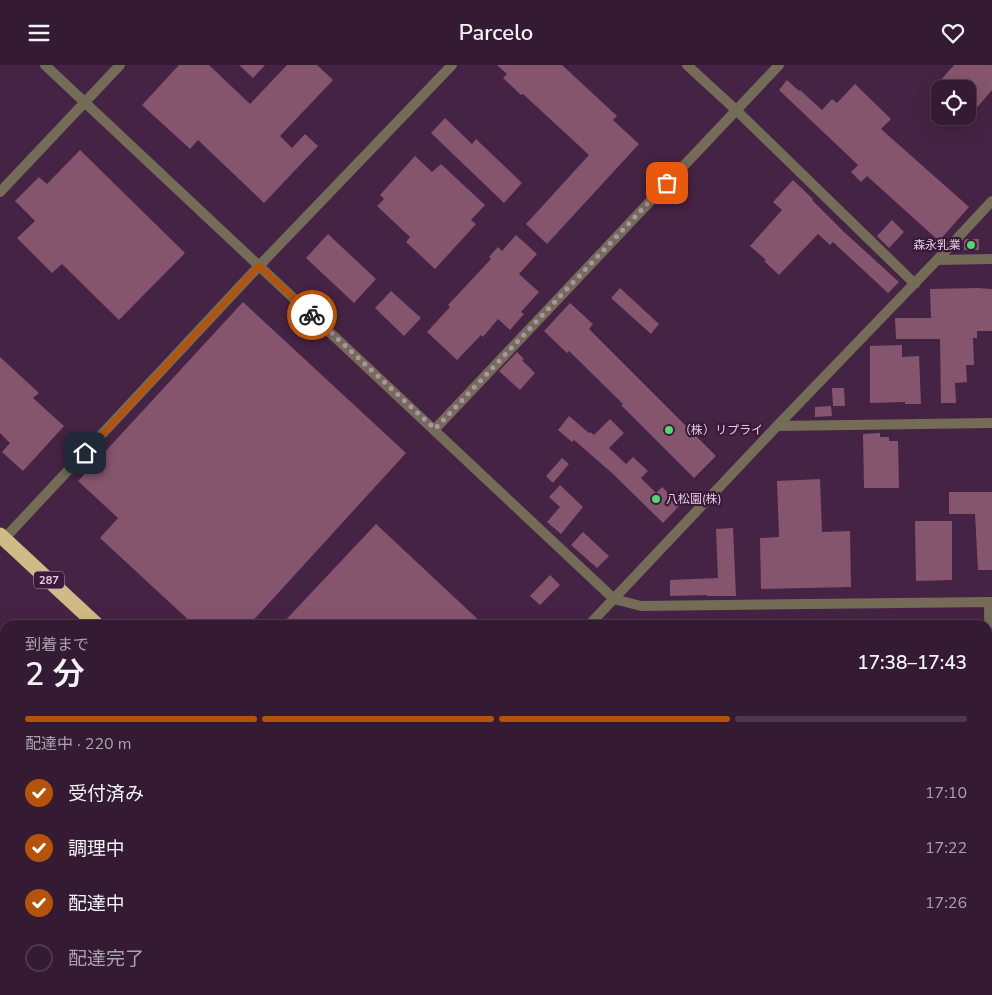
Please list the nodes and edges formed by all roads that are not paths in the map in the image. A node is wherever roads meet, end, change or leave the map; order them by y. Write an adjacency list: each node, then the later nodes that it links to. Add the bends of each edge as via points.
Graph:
1 (45, 65): 6 (street)
2 (120, 65): 6 (street)
3 (452, 65): 12 (street)
4 (687, 65): 7 (street)
5 (779, 65): 7 (street)
6 (84, 102): 8 (street); 12 (street)
7 (736, 110): 13 (street); 16 (street)
8 (0, 192)
9 (992, 201): 11 (street)
10 (992, 259): 11 (street)
11 (937, 260): 13 (street)
12 (259, 266): 16 (street); 17 (street)
13 (915, 284): 15 (street)
14 (992, 423): 15 (street)
15 (777, 426): 18 (street)
16 (435, 429): 18 (street)
17 (2, 537): 20 (highway, 287)
18 (614, 599): 19 (street, via 641,605); 21 (street)
19 (990, 602): 22 (street)
20 (92, 620)
21 (594, 620)
22 (990, 620)

